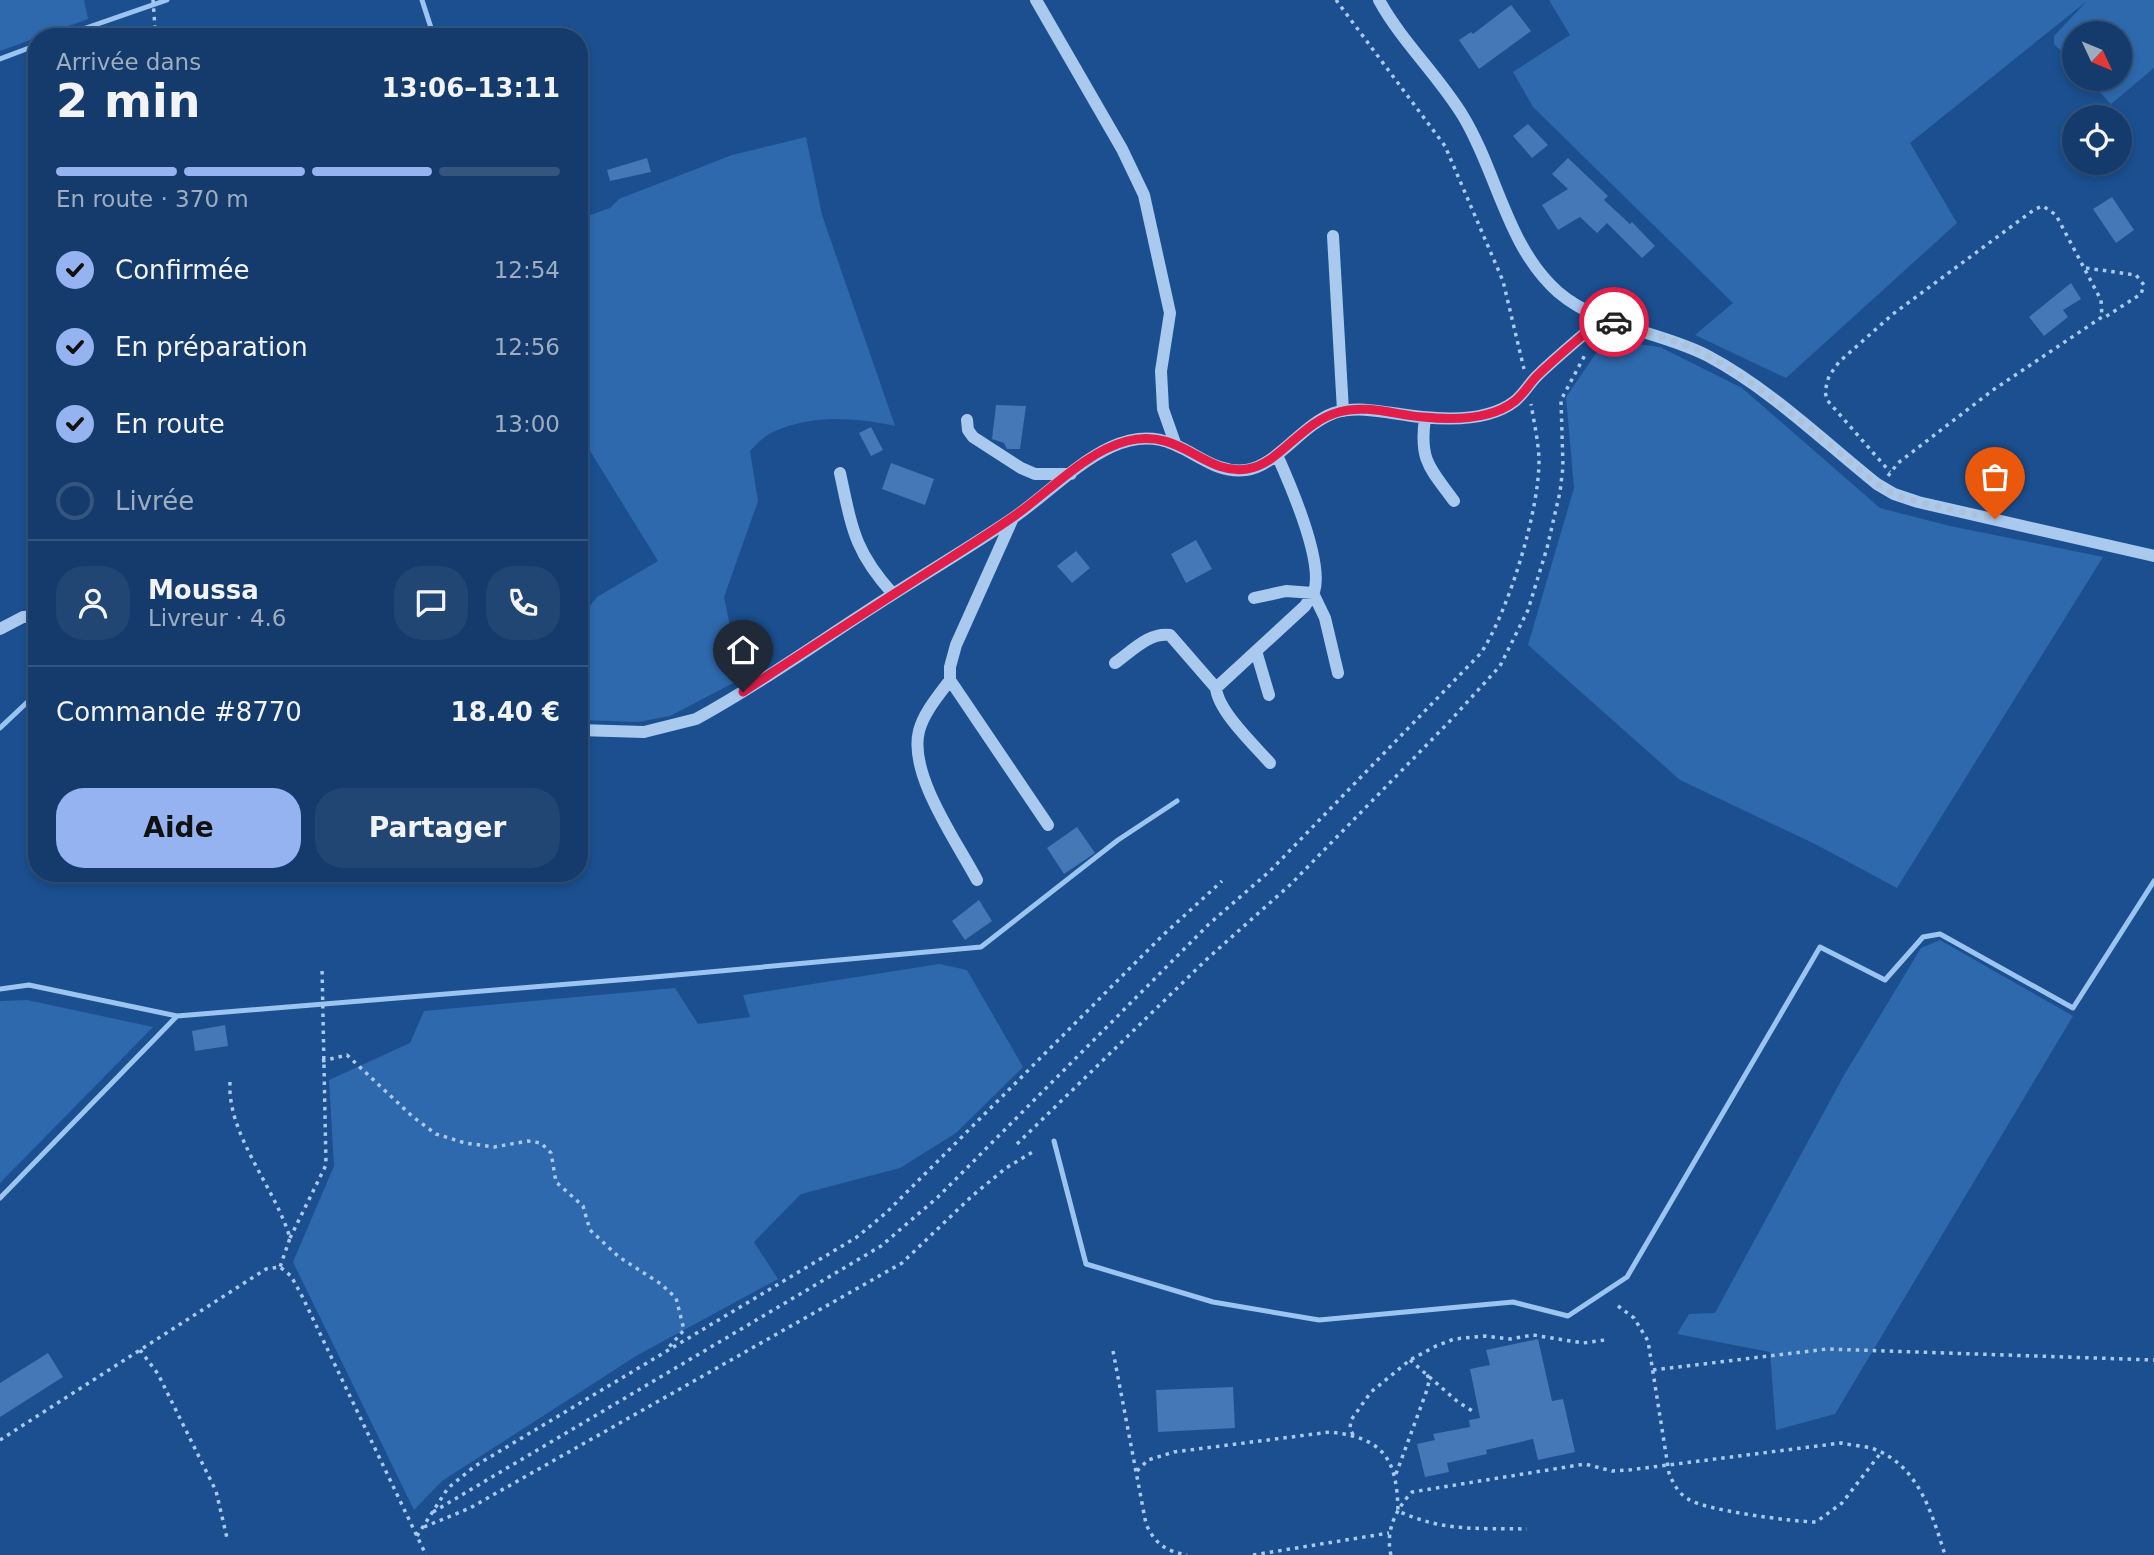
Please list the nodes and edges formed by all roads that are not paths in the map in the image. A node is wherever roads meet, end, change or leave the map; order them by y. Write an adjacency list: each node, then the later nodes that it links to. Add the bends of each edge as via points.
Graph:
1 (1036, 0): 8 (street, via 1144,195 1170,313 1161,370 1163,409)
2 (1379, 0): 4 (street, via 1463,116 1525,251 1555,289 1573,304)
3 (1333, 236): 5 (street)
4 (1603, 318): 6 (street, via 1512,403 1477,416); 14 (street, via 1708,356 1769,396 1883,487 1918,502)
5 (1343, 411): 6 (street); 9 (street, via 1320,419)
6 (1425, 418): 12 (street, via 1422,449 1427,464)
7 (967, 420): 11 (street, via 973,438 1021,468 1035,474)
8 (1175, 443): 9 (street, via 1228,469 1246,470); 11 (street, via 1128,441)
9 (1277, 455): 15 (street, via 1315,560)
10 (840, 473): 16 (street, via 855,541)
11 (1071, 474): 13 (street)
12 (1454, 501)
13 (1013, 518): 16 (street); 23 (street, via 956,645)
14 (2154, 556)
15 (1313, 593): 17 (street, via 1286,591); 20 (street); 22 (street, via 1325,618)
16 (893, 594): 26 (street, via 696,719 644,732)
17 (1254, 598)
18 (28, 617): 19 (street)
19 (0, 629)
20 (1256, 651): 24 (street); 25 (street)
21 (1115, 663): 24 (street, via 1151,637 1170,635)
22 (1338, 673)
23 (950, 680): 28 (street); 29 (street, via 918,732 918,755 926,785)
24 (1216, 688): 27 (street, via 1223,708)
25 (1269, 695)
26 (588, 730)
27 (1270, 763)
28 (1048, 825)
29 (977, 880)

